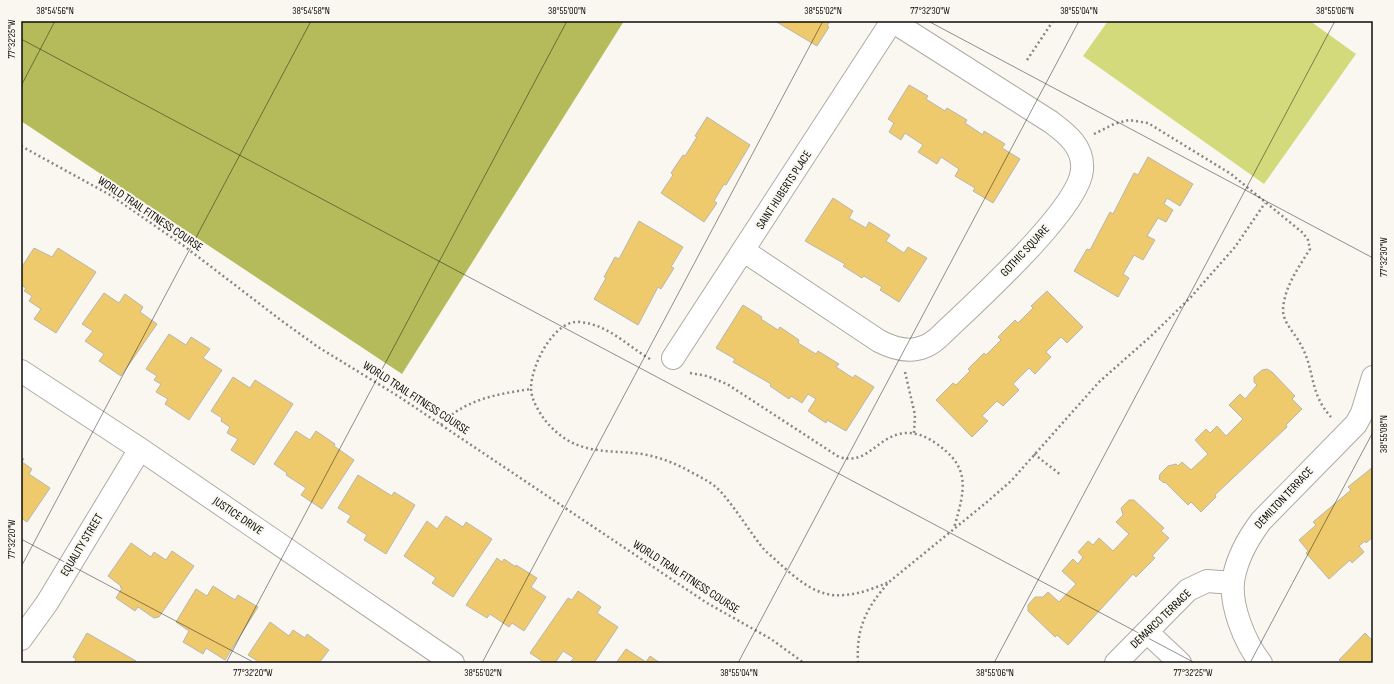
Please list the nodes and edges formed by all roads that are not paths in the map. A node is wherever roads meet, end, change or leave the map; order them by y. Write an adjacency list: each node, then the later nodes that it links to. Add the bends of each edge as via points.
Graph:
1 (892, 21): 2 (street, SAINT HUBERTS PLACE); 2 (street, GOTHIC SQUARE, via 1051,122 1072,140 1078,147 1083,168 1081,181 1068,204 1012,266 930,346 910,350 896,349 880,341)
2 (744, 251): 3 (street, SAINT HUBERTS PLACE)
3 (671, 364)
4 (21, 371): 6 (street, JUSTICE DRIVE)
5 (1373, 378): 7 (street, DEMILTON TERRACE, via 1356,424 1340,426 1261,521 1246,544)
6 (140, 449): 9 (street, EQUALITY STREET, via 47,603); 10 (street, JUSTICE DRIVE)
7 (1233, 583): 8 (street, DEMARCO TERRACE, via 1207,581 1188,590); 13 (street, DEMILTON TERRACE, via 1233,595 1241,627 1252,650)
8 (1147, 632): 11 (street, DEMARCO TERRACE); 12 (street)
9 (21, 639)
10 (453, 663)
11 (1116, 663)
12 (1180, 663)
13 (1262, 663)

